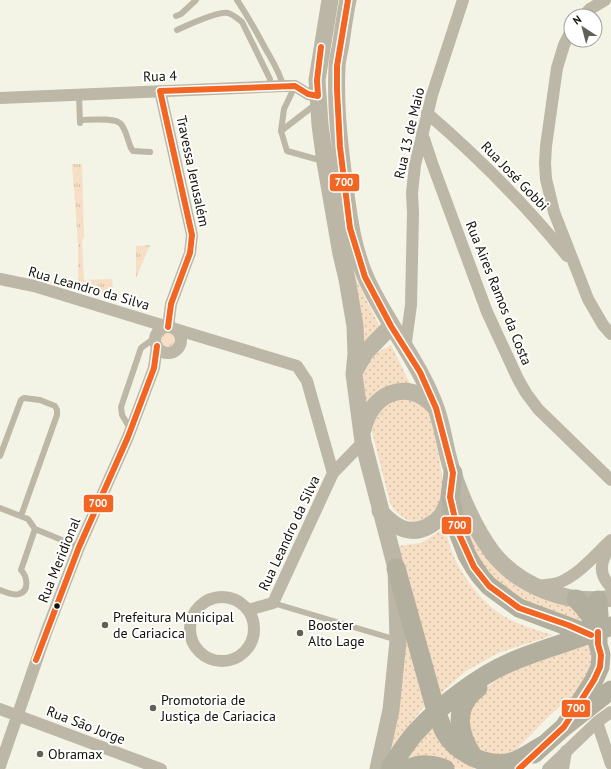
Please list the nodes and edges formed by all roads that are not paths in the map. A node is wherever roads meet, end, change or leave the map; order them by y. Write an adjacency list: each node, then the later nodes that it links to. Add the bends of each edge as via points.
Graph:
1 (196, 0): 8 (lane)
2 (237, 0): 12 (lane)
3 (330, 0): 16 (main road, via 317,80)
4 (348, 0): 20 (main road, via 337,66)
5 (463, 0): 17 (street, Rua 13 de Maio)
6 (605, 0): 7 (street)
7 (593, 8)
8 (176, 16)
9 (177, 30): 11 (lane, via 217,14 228,13 235,16 242,22 270,79)
10 (563, 48): 23 (street, via 557,68 545,163 554,212)
11 (270, 86): 12 (street, Rua 4); 13 (street, Rua 4)
12 (289, 86): 16 (street, Rua 4); 18 (lane)
13 (160, 91): 14 (street, Rua 4); 26 (street, Travessa Jerusalém, via 192,235 190,253 171,304)
14 (78, 95): 15 (street, Rua 4); 21 (lane, via 80,122 114,120 120,123 133,151)
15 (0, 98)
16 (318, 99): 18 (lane); 20 (main road, via 329,103 333,108); 22 (main road)
17 (427, 113): 19 (street, Rua 13 de Maio); 23 (street, Rua José Gobbi, via 495,175 537,219)
18 (281, 131): 22 (lane, via 287,151)
19 (422, 133): 31 (street, Rua 13 de Maio, via 413,179 411,305); 40 (street, Rua Aires Ramos da Costa, via 487,312 518,379 538,409)
20 (340, 147): 25 (main road, via 350,228 365,277)
21 (150, 152)
22 (325, 162): 33 (main road, via 355,326)
23 (576, 266): 27 (street, via 595,312)
24 (0, 280): 26 (street, Rua Leandro da Silva, via 34,286)
25 (391, 326): 31 (main road); 33 (main road, via 364,353)
26 (172, 328): 28 (street, Rua Leandro da Silva); 29 (street, via 161,329); 30 (street, via 181,338)
27 (611, 334)
28 (197, 335): 30 (street, via 184,341); 38 (street, Rua Leandro da Silva, via 297,366 307,381)
29 (157, 342): 30 (street, via 160,349 166,352); 32 (street); 35 (lane, via 141,348 121,407)
30 (176, 349): 32 (street)
31 (405, 349): 34 (main road, via 420,372)
32 (154, 368): 35 (street, Rua Meridional)
33 (354, 374): 36 (main road)
34 (436, 408): 36 (main road, via 428,399 414,392 392,393 369,412 364,421); 39 (main road)
35 (130, 430): 48 (street, Rua Meridional)
36 (363, 442): 38 (street, Rua Leandro da Silva); 43 (main road)
37 (0, 456): 44 (lane, via 21,400 40,400 55,406 56,414)
38 (333, 473): 55 (street, Rua Leandro da Silva)
39 (453, 473): 41 (main road); 51 (main road, via 472,519 492,552 509,570)
40 (611, 480)
41 (450, 497): 43 (main road, via 442,515 421,530 401,528); 57 (main road, via 458,532 467,554 489,586 519,608 568,625)
42 (0, 508): 44 (lane)
43 (380, 511): 49 (main road)
44 (21, 516): 45 (lane, via 28,519)
45 (35, 530): 48 (lane); 52 (lane, via 21,570 27,582 23,591 14,595)
46 (611, 540): 51 (street, via 569,577 556,583)
47 (611, 544): 50 (street, via 602,560)
48 (79, 547): 64 (street, Rua Meridional)
49 (396, 568): 58 (main road); 62 (main road)
50 (603, 575): 53 (street); 53 (street)
51 (535, 586): 54 (main road)
52 (0, 590)
53 (607, 595): 54 (main road); 57 (main road, via 599,616)
54 (576, 599): 57 (main road)
55 (273, 603): 56 (street, Rua Leandro da Silva); 58 (lane)
56 (248, 610): 56 (street, via 235,599 226,597 206,601 198,607 190,626 194,645 201,653 219,661 239,656 252,642 254,632 254,622)
57 (600, 631): 59 (main road); 66 (main road, via 600,666)
58 (398, 640): 73 (main road, via 391,710)
59 (532, 654): 62 (main road, via 510,662 483,677); 69 (main road, via 476,690 466,700 460,712 460,727)
60 (611, 690): 66 (main road)
61 (0, 709): 64 (street, Rua São Jorge)
62 (436, 711): 69 (main road, via 452,743); 74 (main road, via 415,732)
63 (611, 712): 65 (street)
64 (17, 715): 71 (street, Rua Meridional); 72 (street, Rua São Jorge)
65 (597, 722): 68 (street); 70 (street)
66 (564, 727): 67 (main road)
67 (543, 745): 69 (main road, via 507,763); 77 (main road)
68 (566, 751): 78 (street); 79 (street)
69 (474, 758)
70 (611, 764)
71 (0, 766)
72 (162, 769)
73 (378, 769)
74 (390, 769)
75 (409, 769): 76 (main road, via 436,765)
76 (445, 769)
77 (519, 769)
78 (548, 769)
79 (563, 769)

